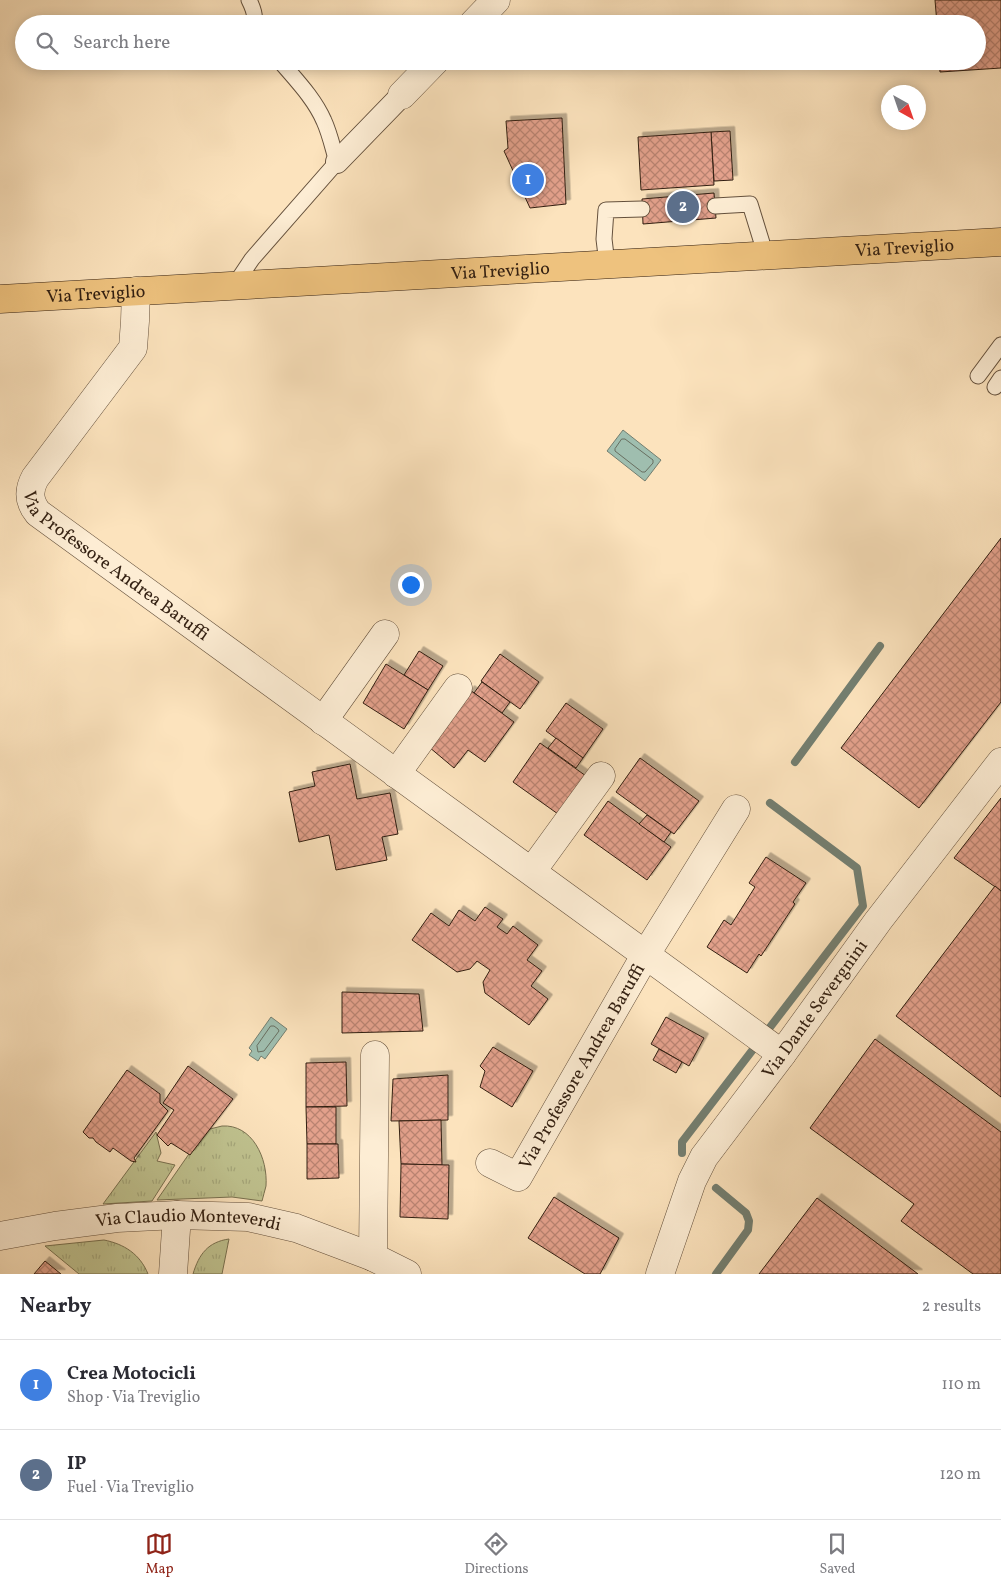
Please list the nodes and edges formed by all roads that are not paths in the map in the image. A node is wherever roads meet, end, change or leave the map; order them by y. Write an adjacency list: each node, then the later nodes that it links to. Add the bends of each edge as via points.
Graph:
1 (249, 0): 3 (lane)
2 (496, 0): 4 (street)
3 (254, 15)
4 (482, 15)
5 (288, 70): 8 (lane, via 320,112)
6 (427, 70): 7 (street)
7 (402, 95): 8 (street)
8 (337, 162): 14 (lane, via 252,259)
9 (715, 206): 12 (lane, via 750,204)
10 (642, 208): 13 (lane, via 606,210 604,239)
11 (1001, 242): 12 (main road, Via Treviglio)
12 (766, 256): 13 (main road, Via Treviglio)
13 (607, 264): 14 (main road, Via Treviglio)
14 (234, 286): 15 (main road, Via Treviglio)
15 (136, 291): 16 (main road, Via Treviglio); 21 (street, Via Professore Andrea Baruffi, via 133,348 34,478 30,493 33,507)
16 (0, 300)
17 (1001, 345): 18 (lane)
18 (978, 376)
19 (385, 634): 21 (street)
20 (458, 688): 23 (street)
21 (323, 721): 23 (street, Via Professore Andrea Baruffi)
22 (1001, 762): 28 (street, Via Dante Severgnini, via 878,921)
23 (396, 774): 26 (street, Via Professore Andrea Baruffi)
24 (601, 776): 26 (street)
25 (736, 809): 27 (street, Via Professore Andrea Baruffi)
26 (532, 871): 27 (street, Via Professore Andrea Baruffi)
27 (646, 954): 28 (street, Via Professore Andrea Baruffi); 30 (street, Via Professore Andrea Baruffi, via 518,1177)
28 (768, 1044): 36 (street, Via Dante Severgnini, via 692,1181)
29 (376, 1055): 33 (street)
30 (490, 1162)
31 (177, 1216): 32 (street, Via Claudio Monteverdi, via 117,1218); 33 (street, Via Claudio Monteverdi, via 248,1217 296,1228); 34 (street)
32 (0, 1236)
33 (373, 1257): 35 (street, Via Claudio Monteverdi)
34 (173, 1274)
35 (407, 1274)
36 (660, 1274)

